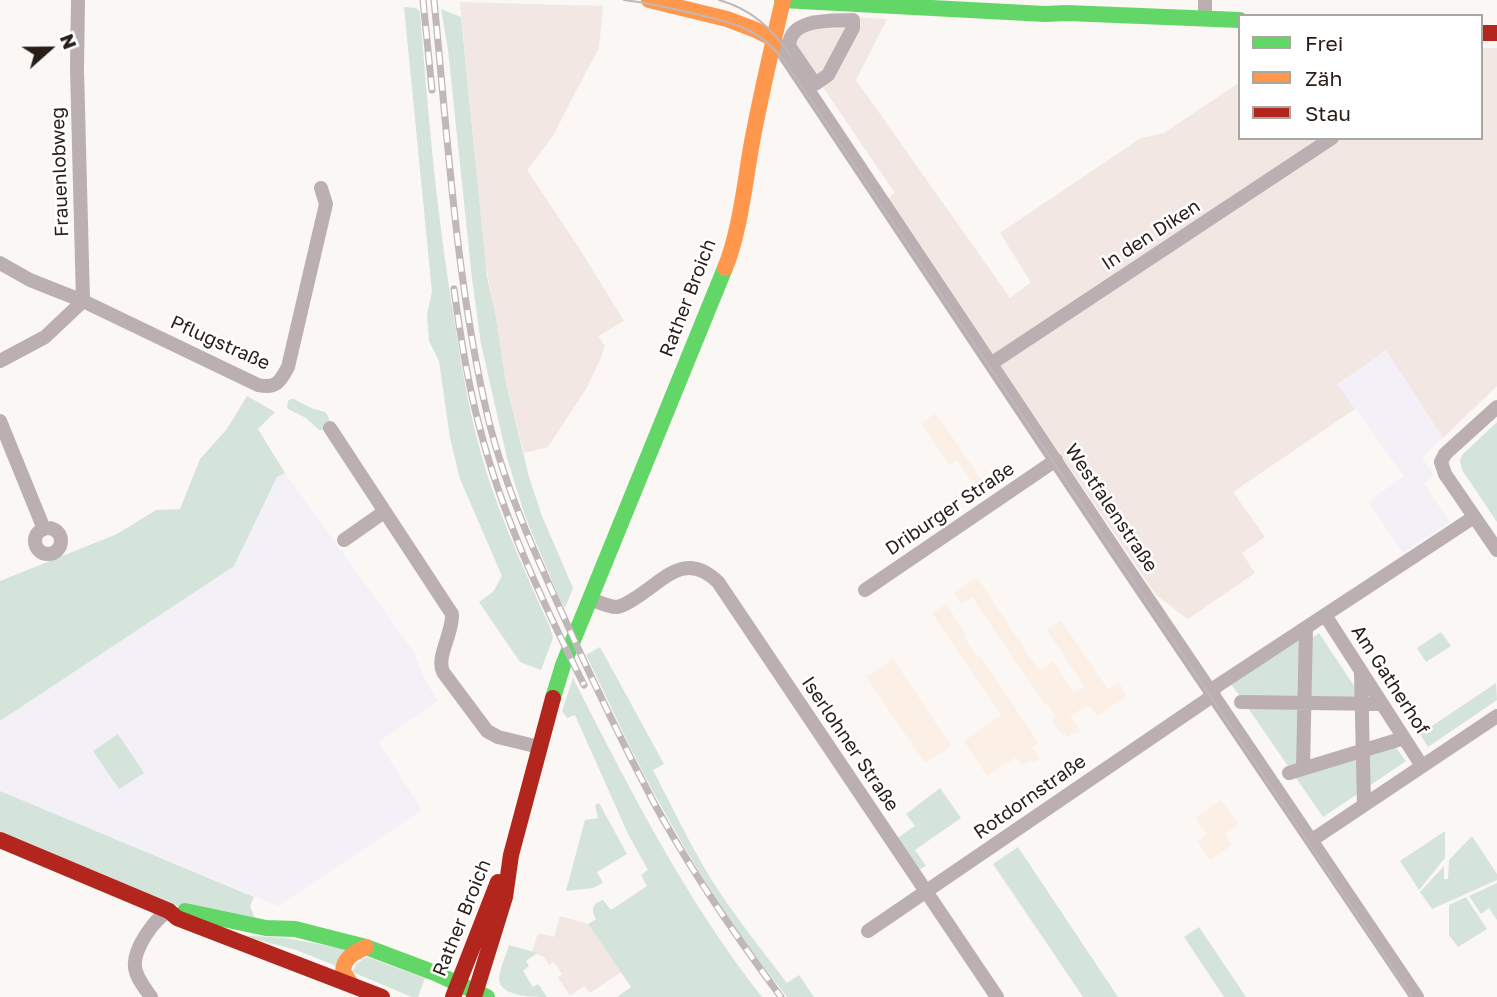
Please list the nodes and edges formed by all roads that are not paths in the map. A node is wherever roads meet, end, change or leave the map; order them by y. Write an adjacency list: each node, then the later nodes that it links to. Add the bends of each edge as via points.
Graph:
1 (78, 0): 13 (street, Frauenlobweg)
2 (649, 0): 9 (main road, via 738,22)
3 (783, 0): 5 (main road, via 1045,14); 9 (main road, Rather Broich)
4 (1205, 0): 6 (street)
5 (1067, 6): 6 (main road)
6 (1205, 19): 8 (main road)
7 (853, 20): 7 (street, via 828,75 815,83 789,40 809,23)
8 (1238, 20)
9 (774, 39): 15 (street, Westfalenstraße); 26 (main road, Rather Broich, via 729,258)
10 (1329, 140): 15 (street, In den Diken)
11 (320, 188): 13 (street, Pflugstraße, via 326,204 288,367 274,386 258,385)
12 (0, 263): 13 (street, Pflugstraße)
13 (83, 301): 14 (street, via 47,335)
14 (0, 360)
15 (992, 363): 19 (street, Westfalenstraße)
16 (1497, 407): 21 (street, via 1441,462)
17 (0, 421): 22 (street)
18 (330, 429): 20 (street)
19 (1056, 460): 25 (street, Driburger Straße); 30 (street, Westfalenstraße)
20 (384, 512): 23 (street); 37 (street, via 452,614 440,664 443,672 487,731)
21 (1474, 517): 24 (street); 27 (street, Am Gatherhof)
22 (44, 529)
23 (344, 540)
24 (1497, 550)
25 (865, 590)
26 (590, 599): 37 (main road, Rather Broich, via 563,665); 44 (street, Iserlohner Straße, via 618,607 684,568 708,572)
27 (1325, 615): 28 (street, Am Gatherhof); 29 (street, Am Gatherhof)
28 (1306, 628): 30 (street, Am Gatherhof); 32 (street)
29 (1361, 671): 33 (street); 34 (street, Am Gatherhof)
30 (1216, 690): 42 (street, Westfalenstraße); 44 (street, Rotdornstraße)
31 (1241, 702): 32 (street)
32 (1304, 703): 33 (street); 38 (street, via 1296,771)
33 (1361, 704): 34 (street); 38 (street)
34 (1382, 704): 36 (street, Am Gatherhof)
35 (1497, 716): 39 (street, Am Gatherhof)
36 (1404, 738): 38 (street); 39 (street, Am Gatherhof)
37 (540, 747): 43 (main road, Rather Broich)
38 (1363, 750): 40 (street)
39 (1422, 766): 40 (street, Am Gatherhof)
40 (1364, 805): 42 (street, Am Gatherhof)
41 (0, 840): 45 (main road)
42 (1312, 840): 54 (street, Westfalenstraße)
43 (511, 855): 49 (main road, Rather Broich); 50 (main road, Rather Broich, via 505,897)
44 (926, 892): 46 (street, Rotdornstraße); 53 (street, Iserlohner Straße)
45 (169, 911): 47 (main road, via 295,929); 48 (main road, via 177,918); 51 (street, via 150,927 134,963)
46 (868, 931)
47 (366, 947): 48 (main road, via 343,965 344,978); 49 (main road)
48 (351, 984): 52 (main road)
49 (456, 990): 50 (main road)
50 (477, 996)
51 (151, 997)
52 (382, 997)
53 (997, 997)
54 (1417, 997)

